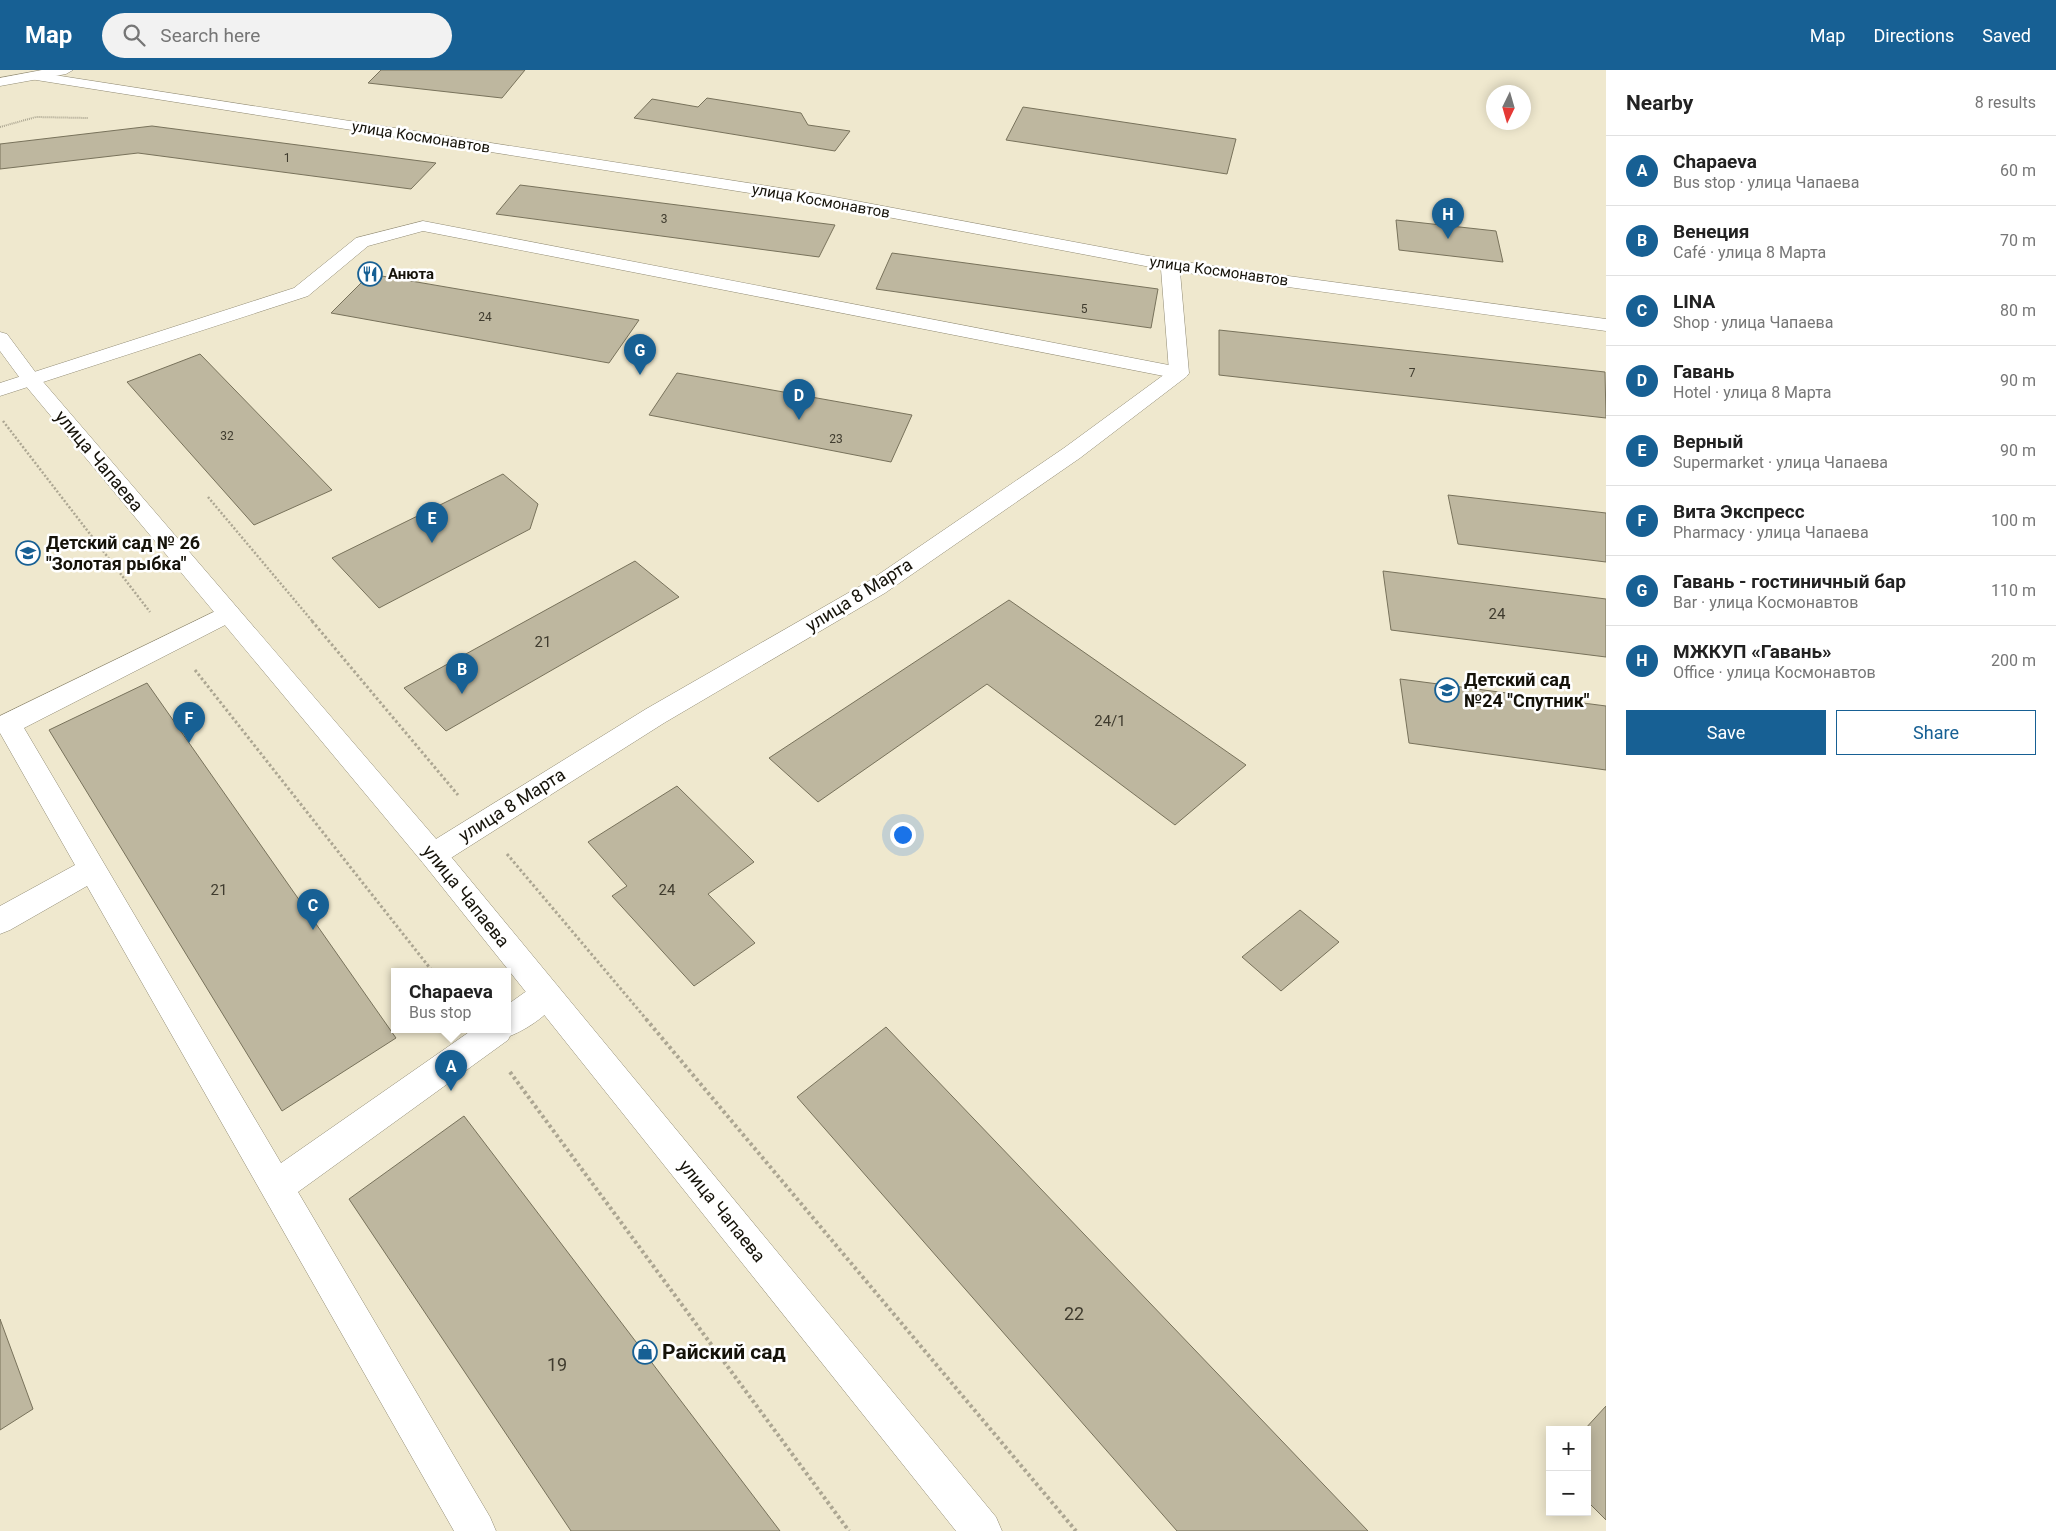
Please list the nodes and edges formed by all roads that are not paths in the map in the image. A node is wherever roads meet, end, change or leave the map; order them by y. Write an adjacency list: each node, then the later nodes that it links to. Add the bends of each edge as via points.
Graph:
1 (66, 70): 2 (street)
2 (35, 76): 3 (street); 4 (street, улица Космонавтов, via 819,199)
3 (0, 82)
4 (1170, 265): 5 (street, улица Космонавтов); 7 (street)
5 (1606, 325)
6 (0, 338): 8 (street, улица Чапаева)
7 (1179, 373): 8 (street, via 423,226 362,242 301,292); 11 (street, улица 8 Марта, via 1072,453 877,587 655,716)
8 (32, 381): 9 (street); 10 (street, улица Чапаева)
9 (0, 390)
10 (228, 613): 11 (street, улица Чапаева); 12 (street, via 8,724)
11 (433, 855): 14 (street, улица Чапаева)
12 (92, 869): 13 (street); 17 (street)
13 (0, 921)
14 (546, 995): 15 (street); 19 (street, улица Чапаева)
15 (511, 1020)
16 (492, 1033): 17 (street)
17 (276, 1187): 18 (street)
18 (476, 1531)
19 (982, 1531)

